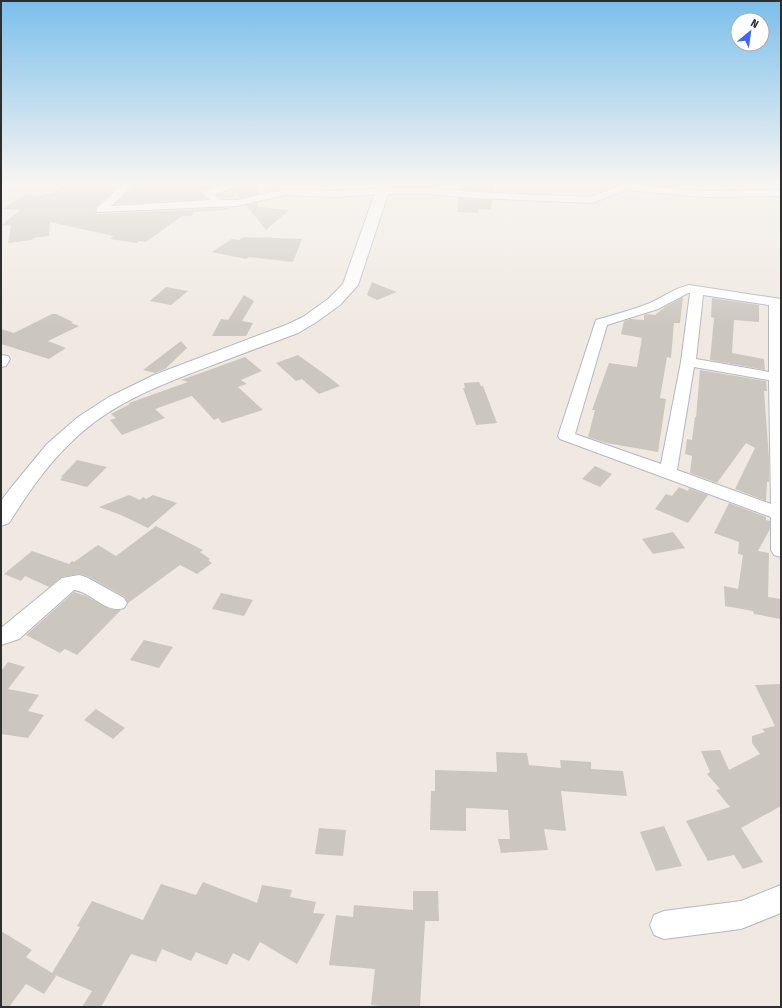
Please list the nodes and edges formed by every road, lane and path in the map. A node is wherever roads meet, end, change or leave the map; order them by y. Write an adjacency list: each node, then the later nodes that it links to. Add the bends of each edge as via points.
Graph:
1 (369, 231): 10 (street, via 350,285 334,302 292,330 160,379 97,413 75,428 44,459 29,476)
2 (697, 290): 3 (street); 5 (street); 8 (street, via 679,290 662,302 600,323 566,436)
3 (778, 303): 7 (street)
4 (1, 359): 6 (street, via 4,359)
5 (688, 362): 7 (street); 8 (street)
6 (1, 363)
7 (779, 377): 9 (street)
8 (668, 472): 9 (street)
9 (780, 514): 11 (street)
10 (1, 518)
11 (781, 550)
12 (117, 603): 13 (street, via 79,582 69,583 11,633)
13 (1, 636)
14 (781, 899): 15 (street, via 741,915)
15 (664, 925)

